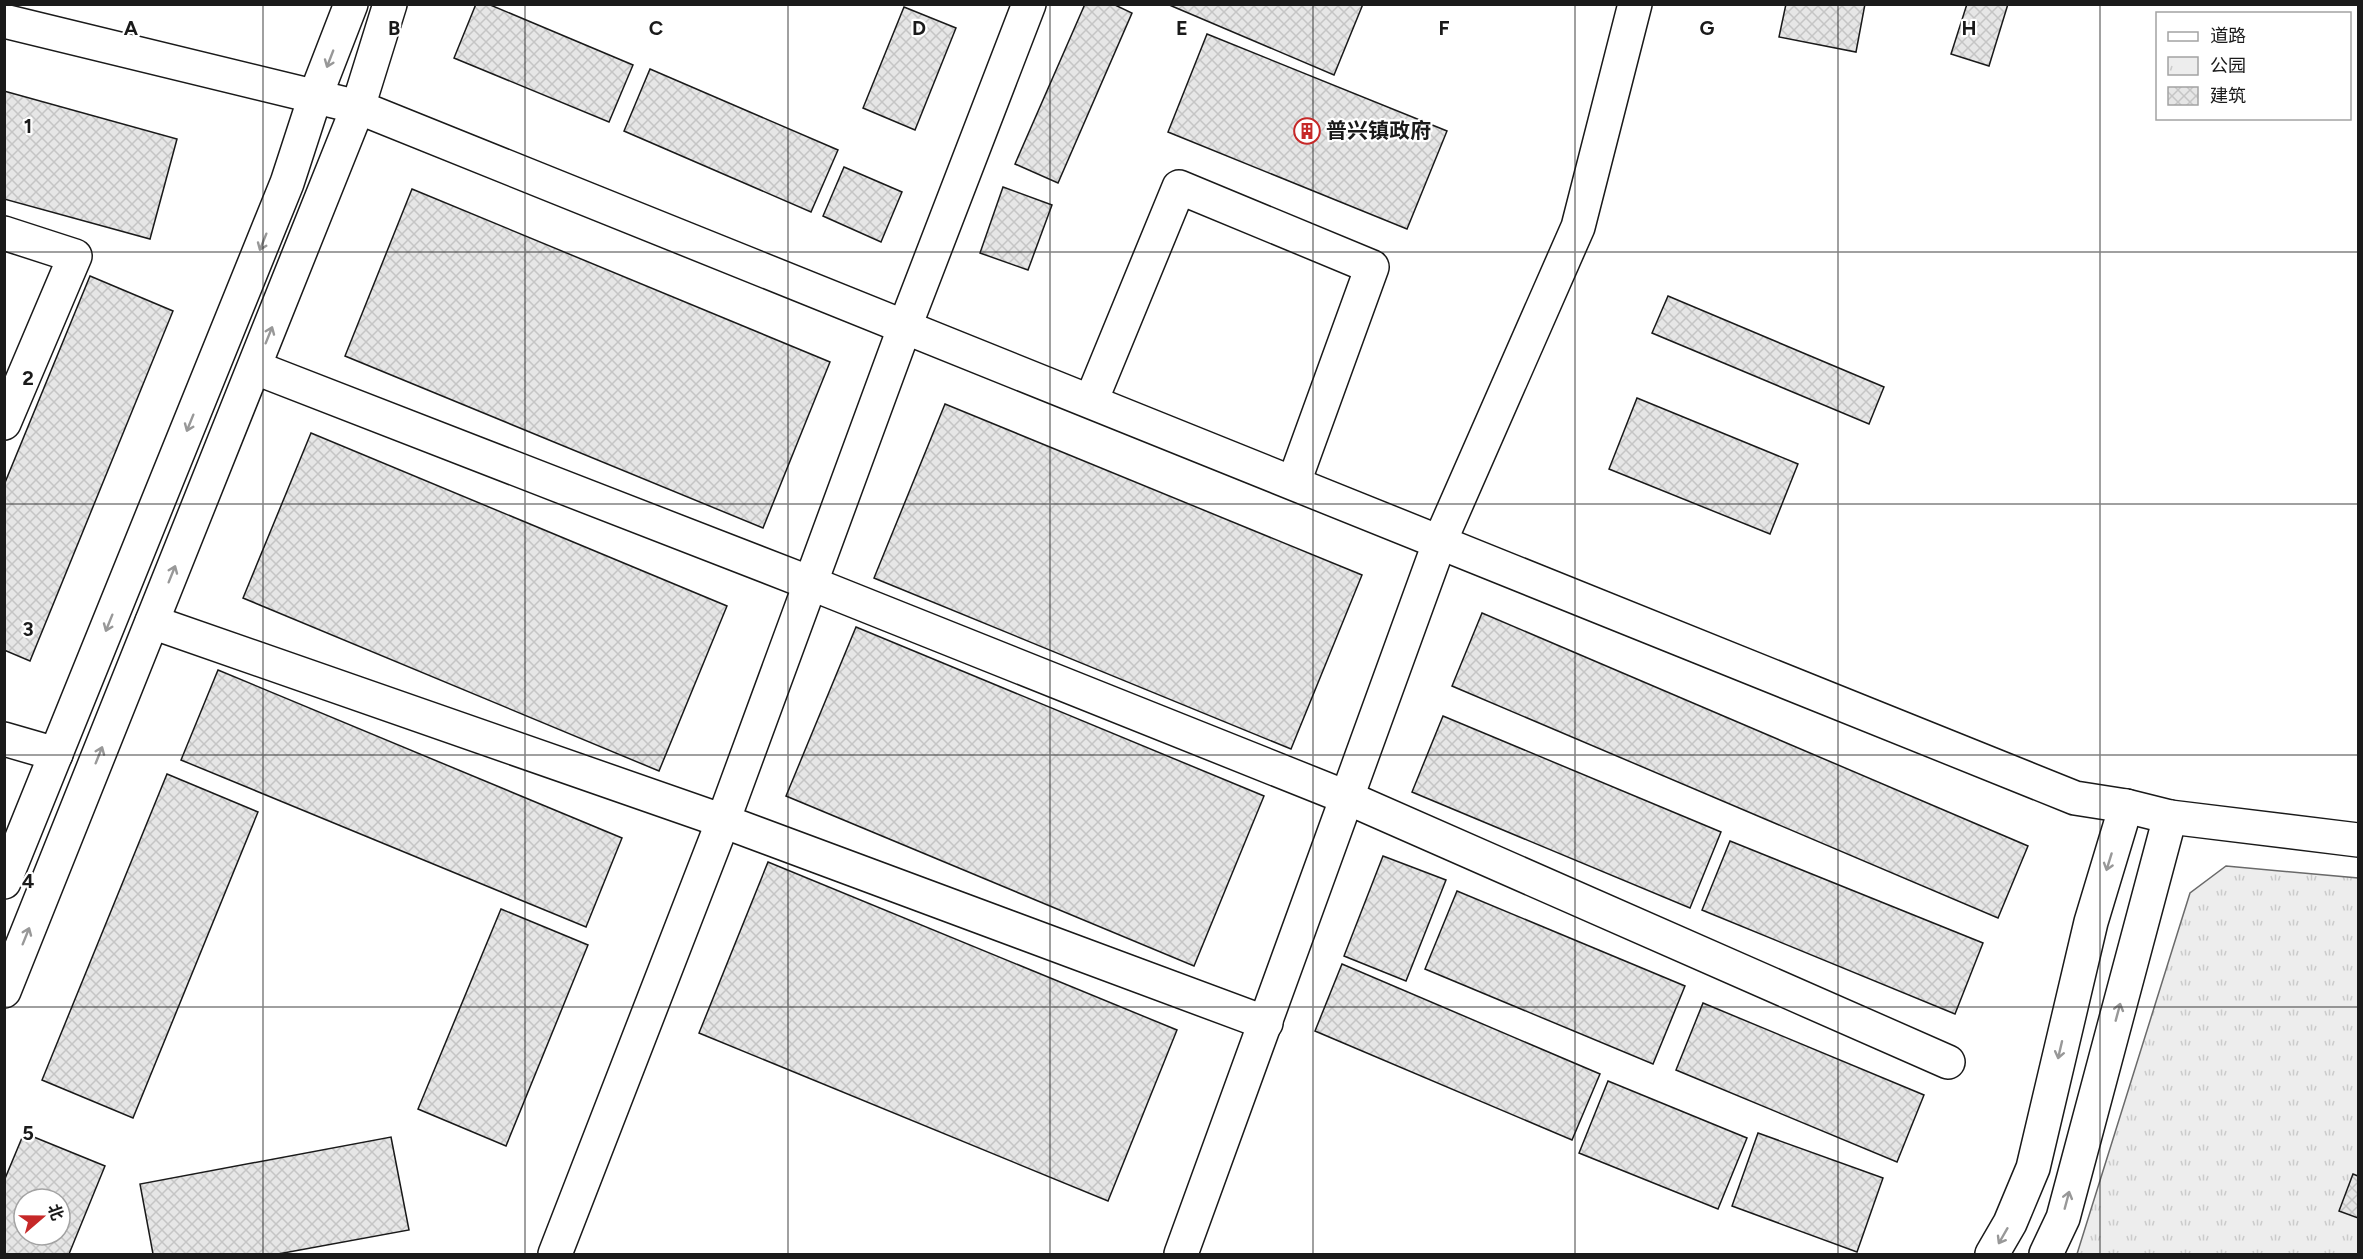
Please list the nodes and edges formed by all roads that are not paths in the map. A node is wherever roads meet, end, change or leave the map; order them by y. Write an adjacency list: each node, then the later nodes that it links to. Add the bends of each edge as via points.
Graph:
1 (351, 4): 6 (street, one-way to 6)
2 (390, 4): 7 (street)
3 (1029, 4): 9 (street)
4 (1635, 4): 14 (street, via 1578,227)
5 (4, 21): 6 (street)
6 (315, 97): 7 (street); 18 (street, one-way to 18, via 287,183)
7 (358, 107): 9 (street); 10 (street, one-way to 7)
8 (4, 233): 12 (street, via 75,256)
9 (905, 326): 11 (street); 15 (street)
10 (255, 368): 15 (street); 16 (street, one-way to 10)
11 (1091, 401): 13 (street); 13 (street, via 1179,187 1372,267)
12 (4, 423)
13 (1294, 482): 14 (street)
14 (1440, 541): 19 (street); 20 (street, via 2075,798)
15 (810, 583): 19 (street); 22 (street)
16 (152, 622): 22 (street); 25 (street, one-way to 16)
17 (4, 739): 18 (street)
18 (56, 754): 24 (street)
19 (1348, 798): 26 (street); 27 (street)
20 (2127, 806): 21 (street); 30 (street, one-way to 30, via 2091,922 2033,1168)
21 (2170, 817): 23 (street); 31 (street, one-way to 21, via 2063,1218)
22 (723, 821): 26 (street); 28 (street)
23 (2358, 840)
24 (4, 882)
25 (4, 991)
26 (1266, 1023): 29 (street)
27 (1948, 1062)
28 (555, 1254)
29 (1181, 1254)
30 (1992, 1254)
31 (2046, 1254)

